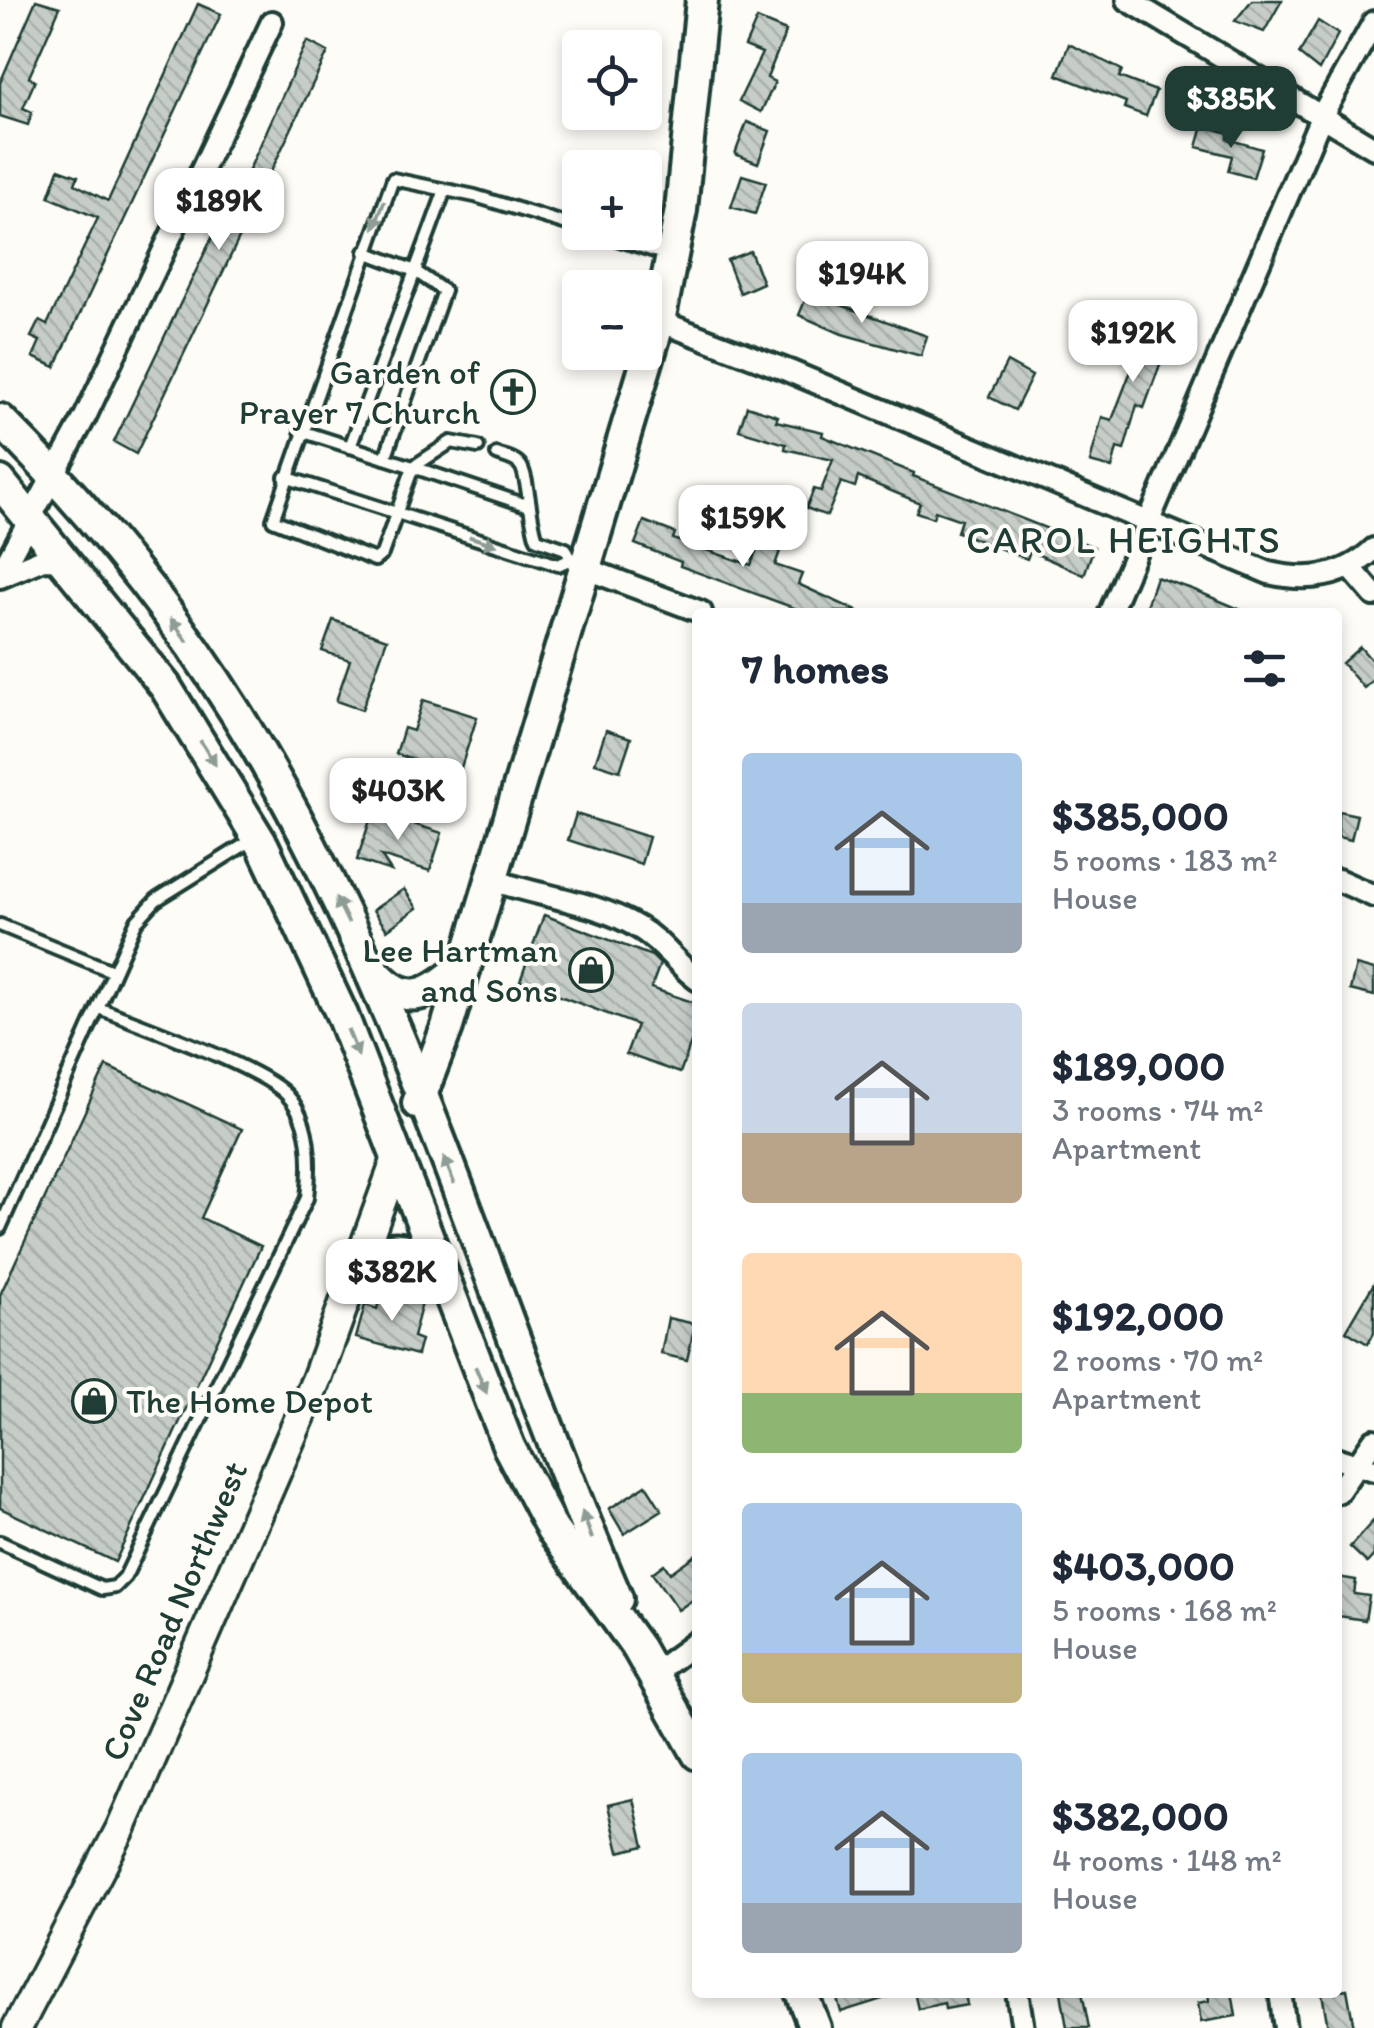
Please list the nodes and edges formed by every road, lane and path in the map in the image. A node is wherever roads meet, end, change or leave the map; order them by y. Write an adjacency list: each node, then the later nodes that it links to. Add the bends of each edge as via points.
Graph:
1 (702, 0): 11 (main road, Cove Road Northwest)
2 (1128, 0): 5 (street)
3 (272, 22): 23 (street)
4 (1374, 22): 5 (street)
5 (1322, 115): 6 (street); 29 (street)
6 (1374, 148)
7 (445, 190): 8 (lane); 10 (lane, one-way to 10, via 393,178); 12 (lane)
8 (562, 223)
9 (652, 250): 11 (lane)
10 (365, 252): 12 (lane); 17 (lane)
11 (674, 257): 13 (main road, Cove Road Northwest)
12 (415, 271): 18 (lane); 21 (lane, via 444,291)
13 (662, 305)
14 (662, 323): 29 (street)
15 (642, 370): 32 (main road, Cove Road Northwest)
16 (0, 420): 23 (main road)
17 (302, 431): 18 (lane); 24 (lane)
18 (350, 446): 21 (lane)
19 (478, 447): 22 (lane, via 450,442)
20 (497, 454): 26 (lane, via 524,470)
21 (385, 458): 22 (lane)
22 (413, 468): 26 (lane); 27 (lane)
23 (53, 476): 28 (street); 43 (main road, one-way to 23, via 255,744 146,585)
24 (285, 477): 27 (lane); 27 (lane, via 273,520 375,560)
25 (0, 482): 28 (main road)
26 (526, 505): 32 (lane, via 537,539 566,548)
27 (396, 514): 32 (lane, one-way to 32, via 558,565)
28 (31, 516): 31 (main road); 34 (street)
29 (1148, 524): 33 (street, via 1292,578); 36 (street)
30 (1374, 549): 33 (street)
31 (67, 560): 34 (street, via 43,558); 38 (main road, one-way to 38, via 166,686)
32 (577, 564): 37 (street); 39 (main road, Cove Road Northwest)
33 (1350, 567): 35 (street)
34 (0, 575)
35 (1374, 595)
36 (1112, 608)
37 (692, 609)
38 (258, 836): 45 (lane, via 156,900 136,922); 49 (main road, one-way to 49, via 342,1015)
39 (490, 880): 44 (main road, Cove Road Northwest); 46 (street, via 573,900 638,927)
40 (1342, 882): 41 (street)
41 (1374, 896)
42 (0, 924): 45 (lane)
43 (363, 957): 44 (main road, via 382,981 405,994 439,987); 48 (main road)
44 (465, 965): 48 (main road, Cove Road Northwest)
45 (112, 971): 47 (lane)
46 (692, 975)
47 (99, 1008): 50 (lane); 56 (lane, via 286,1093 307,1142 307,1198 126,1577 102,1589)
48 (420, 1098): 49 (main road, Cove Road Northwest); 58 (main road, one-way to 48)
49 (397, 1158): 51 (street, Cove Road Northwest); 52 (main road)
50 (0, 1228)
51 (357, 1263): 52 (main road, via 395,1246 412,1249); 63 (street, Cove Road Northwest, via 317,1378 121,1828)
52 (436, 1268): 58 (main road, one-way to 58, via 533,1497)
53 (1374, 1440): 54 (street)
54 (1366, 1467): 55 (street)
55 (1342, 1488)
56 (0, 1542)
57 (692, 1642): 58 (street)
58 (645, 1661): 59 (main road)
59 (692, 1743)
60 (804, 1998): 64 (main road)
61 (1018, 1998): 65 (street)
62 (1281, 1998): 66 (street)
63 (16, 2028)
64 (815, 2028)
65 (1022, 2028)
66 (1285, 2028)

